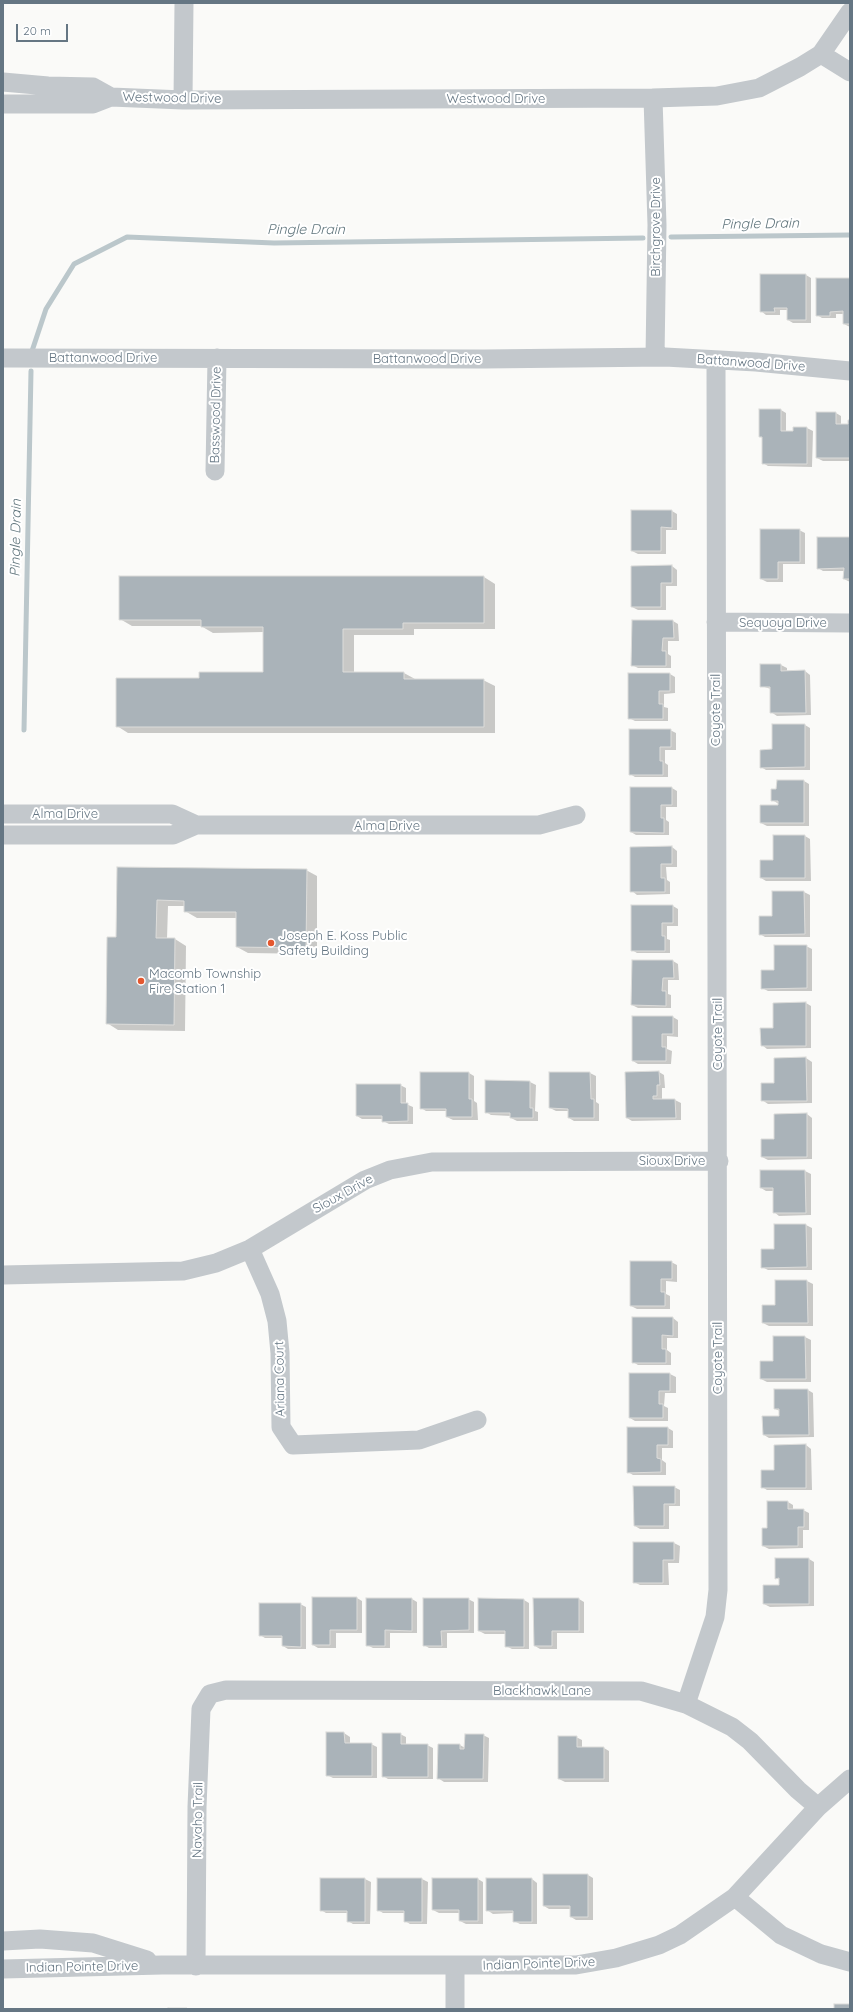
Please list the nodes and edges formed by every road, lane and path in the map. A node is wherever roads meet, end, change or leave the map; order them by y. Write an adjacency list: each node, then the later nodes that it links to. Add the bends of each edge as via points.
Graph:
1 (184, 3): 8 (street)
2 (850, 12): 3 (street, Westwood Drive)
3 (821, 54): 4 (street); 7 (street, Westwood Drive, via 759,88 717,96)
4 (850, 72)
5 (3, 82): 6 (street, Westwood Drive, via 92,87)
6 (111, 96): 8 (street, Westwood Drive); 9 (street, Westwood Drive, via 93,104)
7 (653, 98): 8 (street, Westwood Drive); 10 (street, Birchgrove Drive, via 657,225)
8 (183, 100)
9 (3, 104)
10 (655, 357): 12 (street, Battanwood Drive); 13 (street, Battanwood Drive)
11 (3, 358): 12 (street, Battanwood Drive)
12 (217, 358): 15 (street, Basswood Drive)
13 (716, 360): 14 (street, Battanwood Drive); 16 (street, Coyote Trail)
14 (850, 371)
15 (215, 471)
16 (716, 622): 17 (street, Sequoya Drive); 22 (street, Coyote Trail)
17 (850, 623)
18 (3, 814): 20 (street, Alma Drive, via 172,814)
19 (576, 815): 20 (street, Alma Drive, via 539,825)
20 (196, 825): 21 (street, Alma Drive, via 173,835)
21 (3, 835)
22 (719, 1161): 23 (street, Sioux Drive, via 432,1162 409,1165 365,1180); 27 (street, Coyote Trail, via 718,1590 715,1617)
23 (250, 1249): 24 (street, Sioux Drive, via 216,1263 183,1271); 25 (street, Ariana Court, via 270,1294 277,1321 281,1427 293,1445 419,1440)
24 (3, 1275)
25 (477, 1420)
26 (226, 1690): 27 (street, Blackhawk Lane, via 641,1691); 34 (street, Navaho Trail, via 210,1694 201,1709 197,1807)
27 (686, 1704): 29 (street, Blackhawk Lane, via 716,1717 750,1741)
28 (850, 1779): 29 (street, Indian Pointe Drive)
29 (818, 1808): 30 (street, Indian Pointe Drive)
30 (735, 1897): 32 (street, via 781,1934 822,1954); 35 (street, Indian Pointe Drive, via 680,1935 659,1945 616,1958 576,1965)
31 (3, 1941): 33 (street, Indian Pointe Drive, via 40,1939 93,1943)
32 (850, 1962)
33 (162, 1965): 34 (street, Indian Pointe Drive); 36 (street, Indian Pointe Drive)
34 (196, 1966): 35 (street, Indian Pointe Drive)
35 (455, 1966): 37 (street)
36 (3, 1969)
37 (454, 2009)

